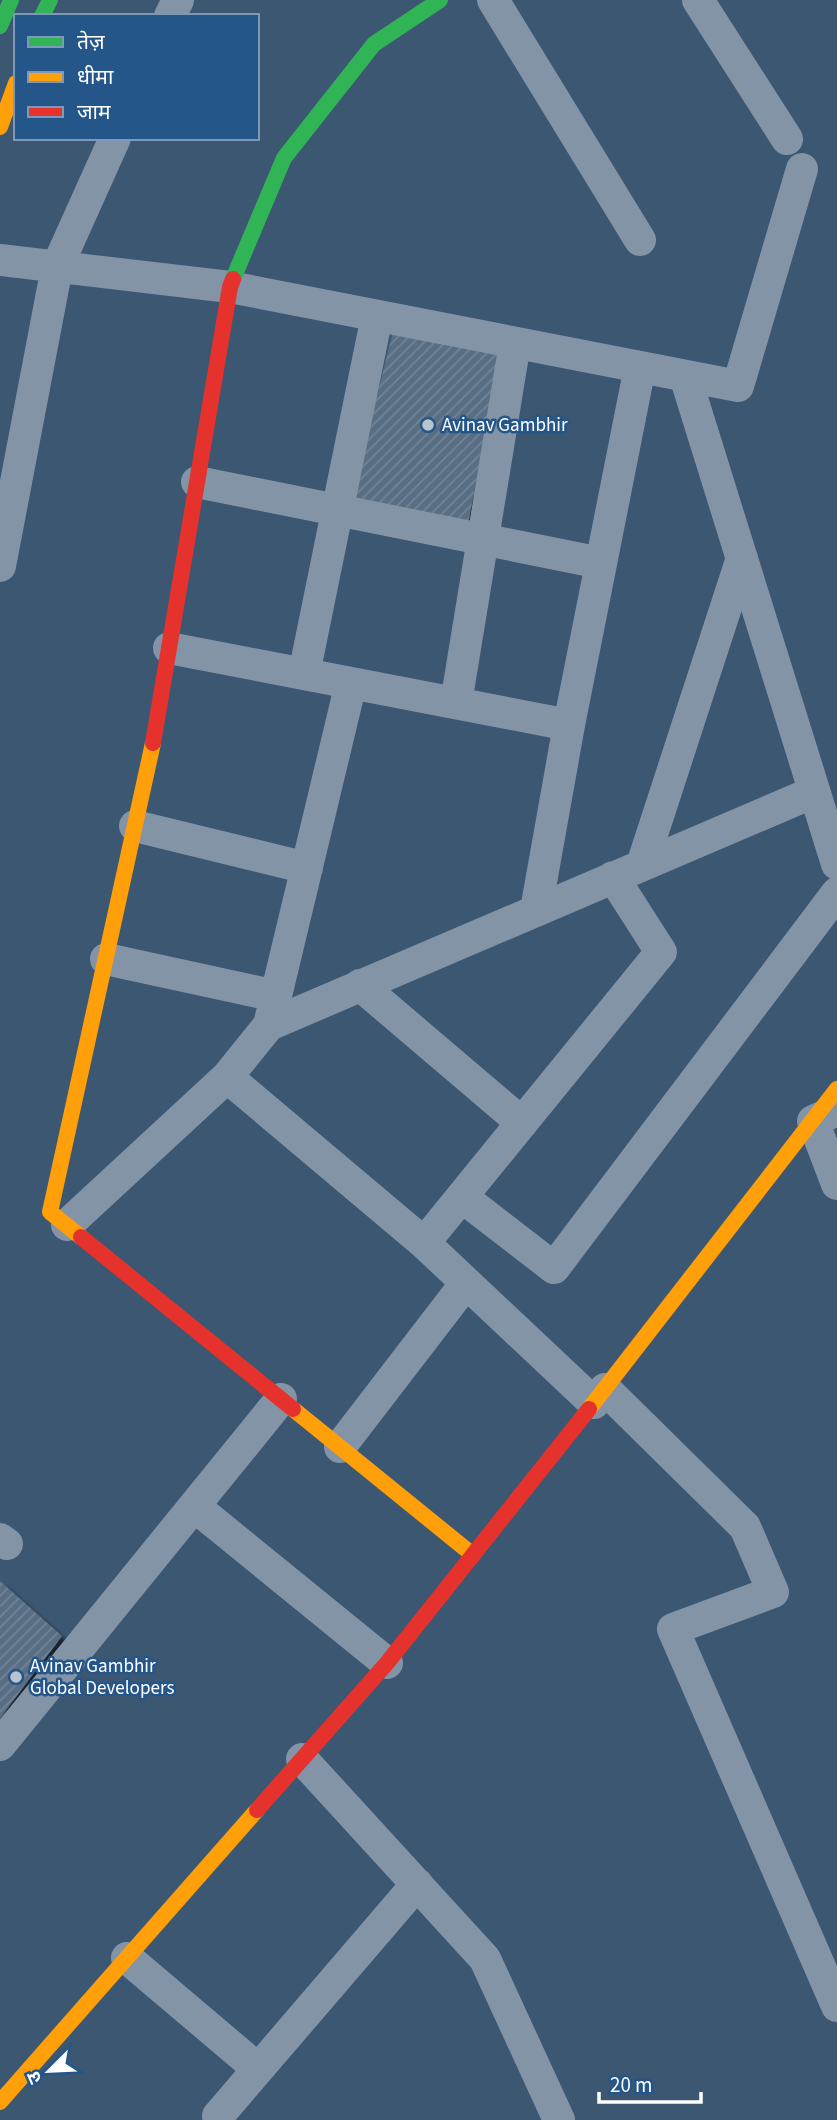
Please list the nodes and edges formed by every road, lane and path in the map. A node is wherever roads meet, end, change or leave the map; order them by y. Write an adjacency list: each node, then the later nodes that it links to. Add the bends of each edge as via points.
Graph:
1 (11, 0): 5 (street)
2 (440, 0): 14 (street, via 374,44 284,158)
3 (493, 0): 11 (street)
4 (712, 6): 8 (street)
5 (0, 26)
6 (14, 88): 7 (street)
7 (0, 127)
8 (786, 139)
9 (114, 140): 13 (street)
10 (802, 169): 18 (street, via 738,386)
11 (640, 240)
12 (0, 260): 13 (street)
13 (57, 267): 14 (street); 24 (street)
14 (230, 287): 15 (street); 19 (street)
15 (377, 316): 16 (street); 20 (street)
16 (515, 343): 17 (street); 21 (street)
17 (639, 367): 18 (street); 23 (street)
18 (685, 376): 22 (street)
19 (197, 482): 20 (street); 25 (street)
20 (338, 510): 21 (street); 26 (street)
21 (482, 539): 23 (street); 28 (street)
22 (742, 558): 30 (street); 32 (street)
23 (601, 563): 29 (street)
24 (0, 566)
25 (169, 648): 26 (street); 31 (street)
26 (304, 674): 27 (street)
27 (351, 683): 28 (street); 34 (street)
28 (456, 703): 29 (street)
29 (569, 725): 37 (street)
30 (814, 792): 32 (street); 33 (street)
31 (135, 826): 34 (street); 38 (street)
32 (642, 864): 35 (street)
33 (837, 864)
34 (307, 868): 40 (street)
35 (612, 877): 37 (street); 44 (street, via 661,952)
36 (837, 893): 46 (street, via 554,1268)
37 (536, 910): 39 (street)
38 (106, 959): 40 (street); 47 (street, via 50,1212)
39 (360, 985): 40 (street); 44 (street)
40 (272, 1011): 41 (street)
41 (227, 1077): 47 (street); 48 (street)
42 (837, 1089): 43 (street)
43 (825, 1116): 45 (street); 50 (street)
44 (522, 1123): 46 (street)
45 (837, 1184)
46 (462, 1197): 48 (street)
47 (67, 1225): 51 (street)
48 (424, 1243): 49 (street)
49 (466, 1283): 50 (street); 52 (street)
50 (600, 1396): 54 (street); 60 (street, via 744,1527 774,1592 673,1629)
51 (281, 1399): 52 (street); 53 (street)
52 (340, 1447): 54 (street)
53 (194, 1506): 55 (street); 56 (street)
54 (473, 1555): 55 (street)
55 (387, 1663): 57 (street)
56 (0, 1745)
57 (302, 1759): 58 (street); 59 (street)
58 (417, 1884): 61 (street); 64 (street, via 485,1959)
59 (127, 1958): 61 (street); 62 (street)
60 (837, 2006)
61 (258, 2069): 63 (street)
62 (3, 2088)
63 (218, 2116)
64 (559, 2120)

